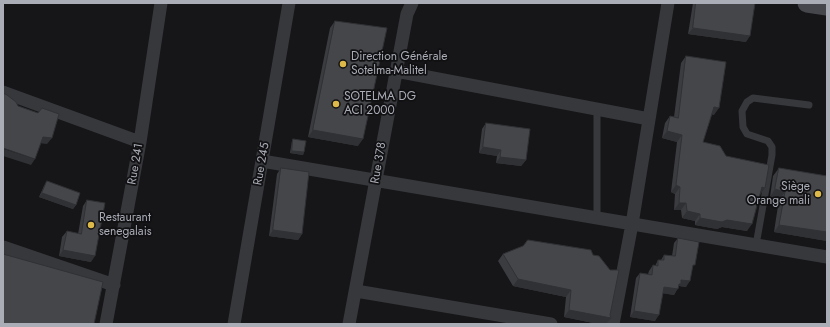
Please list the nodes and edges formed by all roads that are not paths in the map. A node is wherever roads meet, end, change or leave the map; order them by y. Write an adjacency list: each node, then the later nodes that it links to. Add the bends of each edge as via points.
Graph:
1 (160, 3): 12 (street, Rue 241)
2 (290, 3): 13 (street, Rue 245)
3 (668, 3): 11 (street)
4 (808, 3): 5 (street)
5 (827, 6)
6 (407, 7): 7 (street, Rue 378)
7 (396, 71): 10 (street); 14 (street, Rue 378)
8 (3, 92): 12 (street)
9 (808, 105): 17 (lane, via 753,98 742,111 743,128 747,134 768,141 772,147)
10 (597, 109): 11 (street); 15 (lane)
11 (649, 119): 16 (street)
12 (140, 142): 20 (street, Rue 241)
13 (262, 161): 14 (street); 23 (street, Rue 245)
14 (376, 180): 15 (street); 21 (street, Rue 378)
15 (597, 218): 16 (street)
16 (632, 224): 17 (street); 26 (street)
17 (756, 245): 19 (street)
18 (3, 247): 20 (street)
19 (827, 257)
20 (114, 285): 22 (street, Rue 241)
21 (356, 291): 24 (street, Rue 378); 25 (street)
22 (106, 324)
23 (234, 324)
24 (349, 324)
25 (551, 324)
26 (613, 324)

